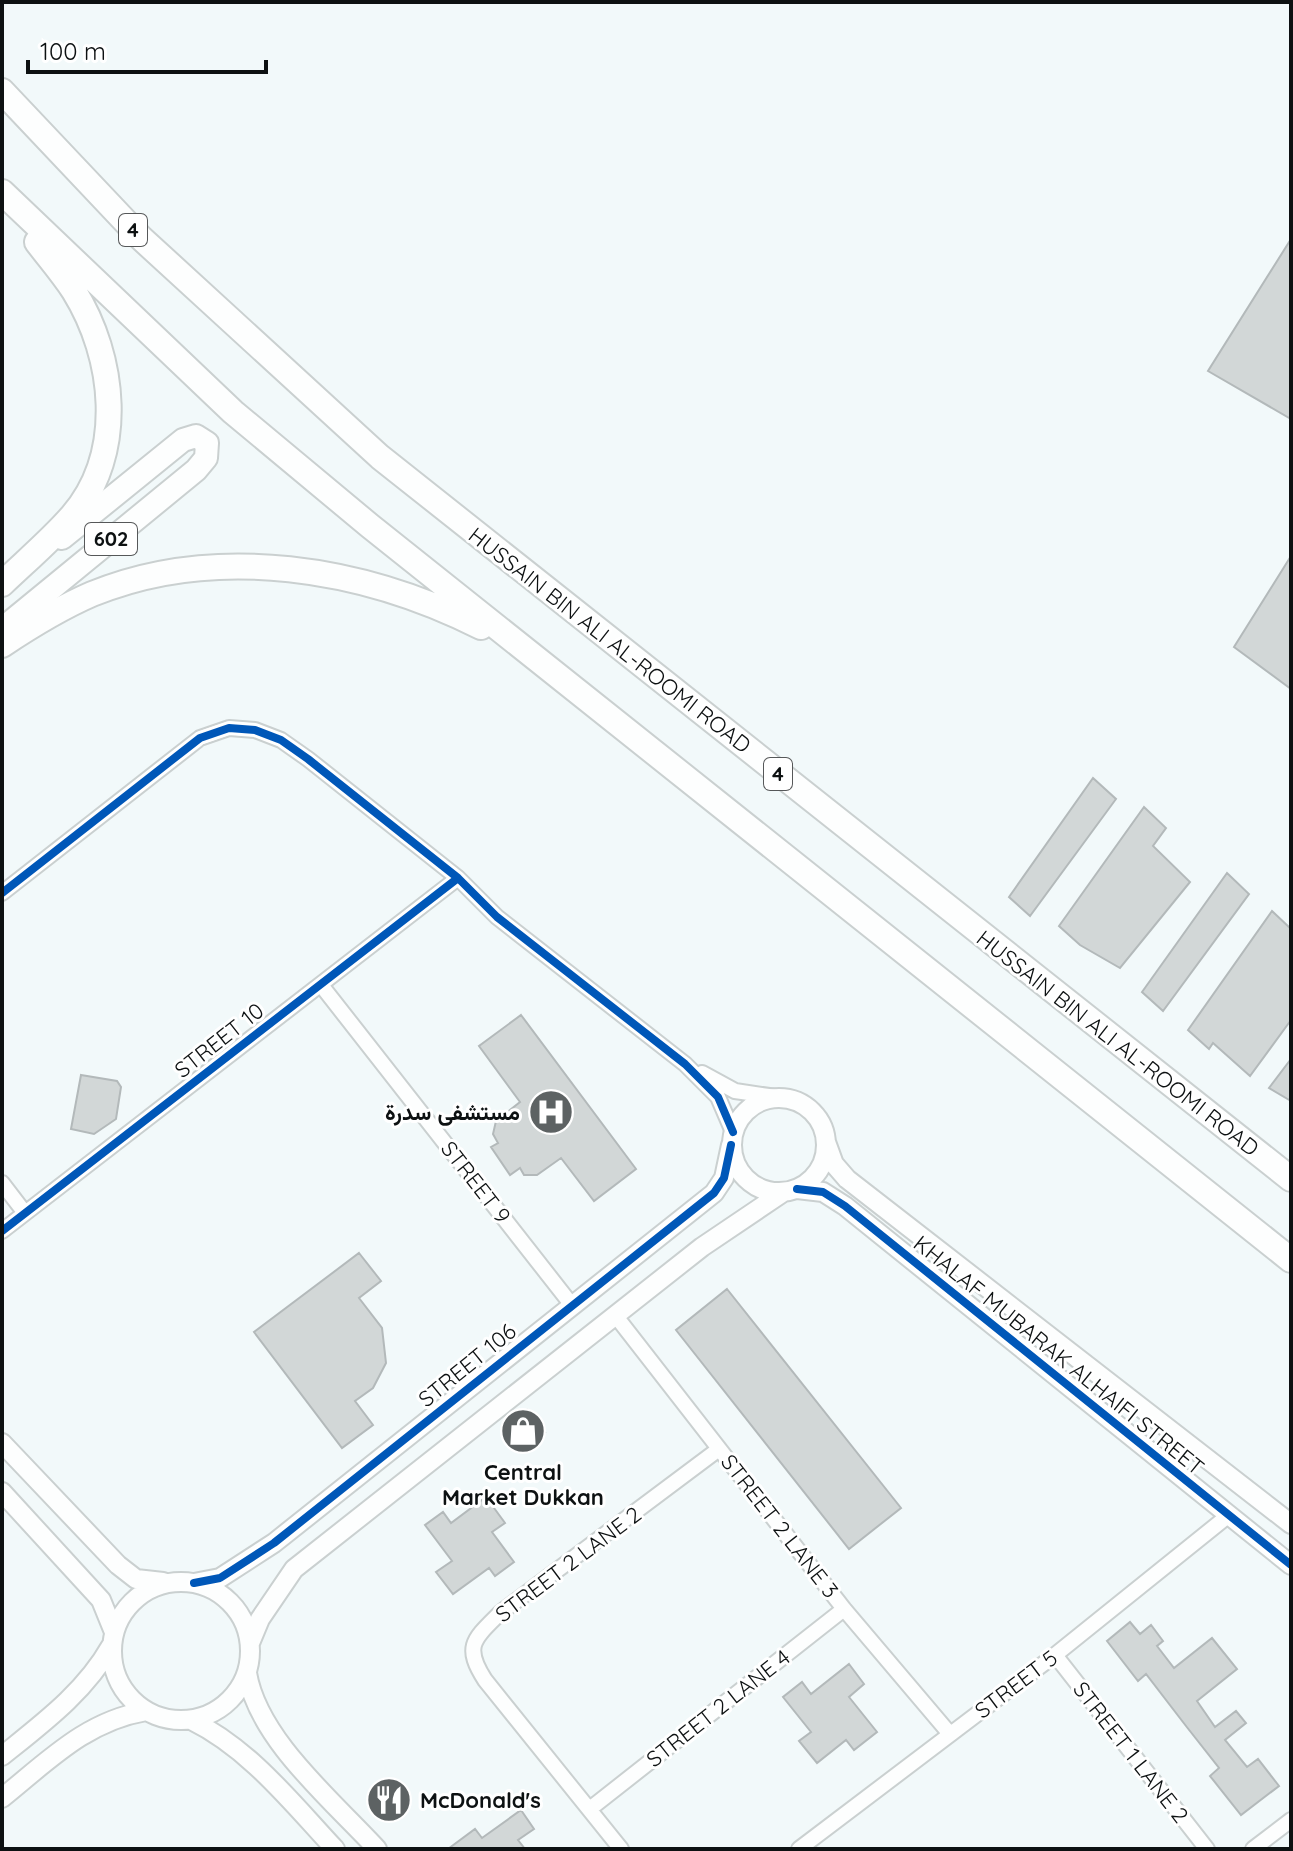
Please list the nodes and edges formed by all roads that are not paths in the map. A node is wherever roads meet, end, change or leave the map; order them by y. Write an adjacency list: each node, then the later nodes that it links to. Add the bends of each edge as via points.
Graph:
1 (2, 91): 14 (highway, HUSSAIN BIN ALI AL-ROOMI ROAD / 4, via 141,238 380,457)
2 (2, 193): 3 (highway, via 80,305 98,343 110,426 99,467 74,513); 6 (highway, via 233,412)
3 (2, 586): 4 (main road, 602, via 176,445 196,436 207,443 206,458 196,470)
4 (2, 629)
5 (2, 645): 6 (highway, via 92,594 162,574 242,565 318,573 376,587 444,608)
6 (530, 651): 20 (highway)
7 (458, 878): 8 (street, via 281,740 229,728 200,738 172,757); 9 (street, STREET 10); 10 (street, via 497,917)
8 (2, 893)
9 (321, 985): 17 (street, STREET 10); 22 (street, STREET 9)
10 (685, 1064): 11 (street, via 735,1091); 12 (street, via 718,1097)
11 (776, 1097): 12 (street, via 749,1108); 13 (street, via 807,1107 819,1119)
12 (732, 1139): 16 (street, via 741,1174 753,1184); 19 (street, STREET 106, via 724,1178 714,1193)
13 (826, 1142): 16 (street, via 819,1170); 28 (street, KHALAF MUBARAK ALHAIFI STREET, via 847,1179)
14 (1291, 1179)
15 (2, 1183): 17 (street)
16 (790, 1191): 21 (street); 27 (street, KHALAF MUBARAK ALHAIFI STREET, via 823,1192 845,1206)
17 (25, 1213): 18 (street, STREET 10)
18 (2, 1231)
19 (662, 1234): 21 (street, via 679,1241); 22 (street, STREET 106)
20 (1291, 1260)
21 (679, 1265): 23 (street)
22 (571, 1304): 31 (street, STREET 106, via 274,1543 220,1578)
23 (615, 1315): 25 (street, STREET 2 LANE 3); 34 (street, via 294,1569)
24 (2, 1443): 30 (street, via 118,1565 136,1579)
25 (719, 1449): 32 (street, STREET 2 LANE 3); 42 (street, STREET 2 LANE 2, via 500,1613 472,1649 485,1680)
26 (2, 1492): 33 (street, via 101,1600)
27 (1229, 1515): 29 (street, KHALAF MUBARAK ALHAIFI STREET); 35 (street, STREET 5)
28 (1291, 1524)
29 (1291, 1565)
30 (170, 1583): 31 (street); 33 (street, via 135,1599)
31 (194, 1583): 34 (street, via 231,1604)
32 (844, 1609): 39 (street, STREET 2 LANE 3); 42 (street, STREET 2 LANE 4)
33 (113, 1639): 37 (street, via 119,1684); 40 (street, via 95,1675)
34 (250, 1643): 36 (street)
35 (1055, 1655): 39 (street, STREET 5); 48 (street, STREET 1 LANE 2)
36 (247, 1673): 38 (street, via 226,1704); 45 (street, via 251,1698 267,1725)
37 (146, 1711): 38 (street, via 168,1720); 41 (street, via 114,1717)
38 (191, 1720): 44 (street, via 220,1734 245,1755)
39 (950, 1734): 47 (street, STREET 5)
40 (2, 1756)
41 (2, 1798)
42 (591, 1808): 46 (street, STREET 2 LANE 2)
43 (1291, 1820): 49 (street)
44 (335, 1849)
45 (377, 1849)
46 (621, 1849)
47 (799, 1849)
48 (1207, 1849)
49 (1253, 1849)

